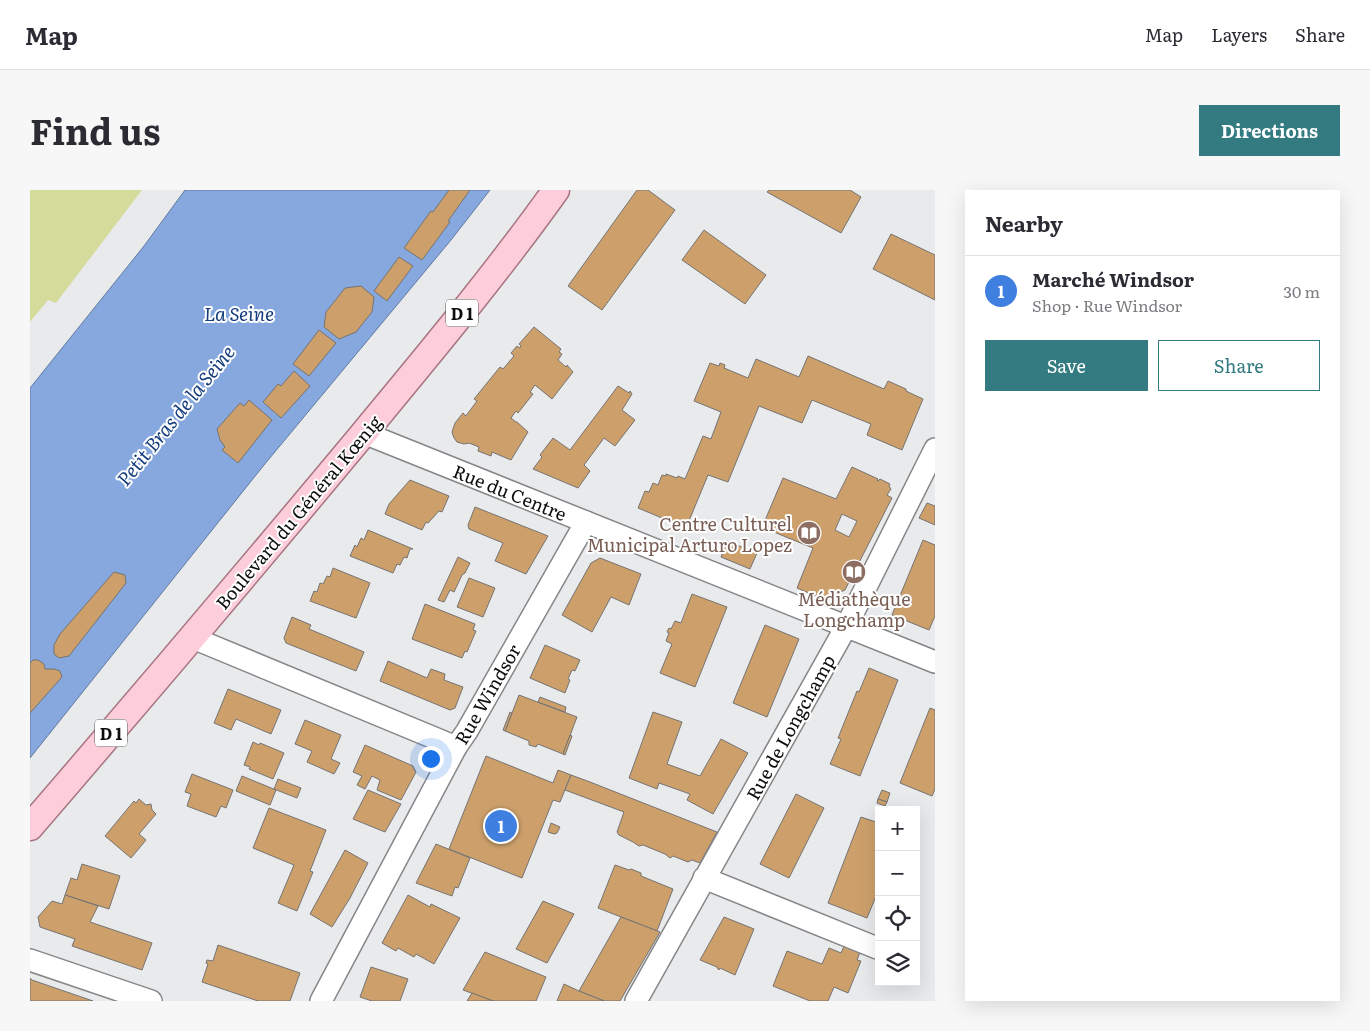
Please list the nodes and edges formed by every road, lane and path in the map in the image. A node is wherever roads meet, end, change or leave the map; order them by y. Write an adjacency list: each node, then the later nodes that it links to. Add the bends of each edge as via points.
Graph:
1 (556, 190): 2 (main road, Boulevard du Général Kœnig / D 1, via 517,245)
2 (364, 433): 4 (street, Rue du Centre); 6 (main road, Boulevard du Général Kœnig / D 1)
3 (935, 449): 5 (street, Rue de Longchamp)
4 (586, 522): 5 (street, Rue du Centre); 8 (street, Rue Windsor)
5 (846, 626): 7 (street, Rue du Centre); 10 (street, Rue de Longchamp)
6 (193, 638): 8 (street); 9 (main road, Boulevard du Général Kœnig / D 1)
7 (935, 662)
8 (456, 747): 14 (street, Rue Windsor)
9 (30, 827)
10 (704, 878): 11 (street); 15 (street, Rue de Longchamp)
11 (875, 947)
12 (30, 960): 13 (street)
13 (151, 1001)
14 (321, 1001)
15 (636, 1001)

